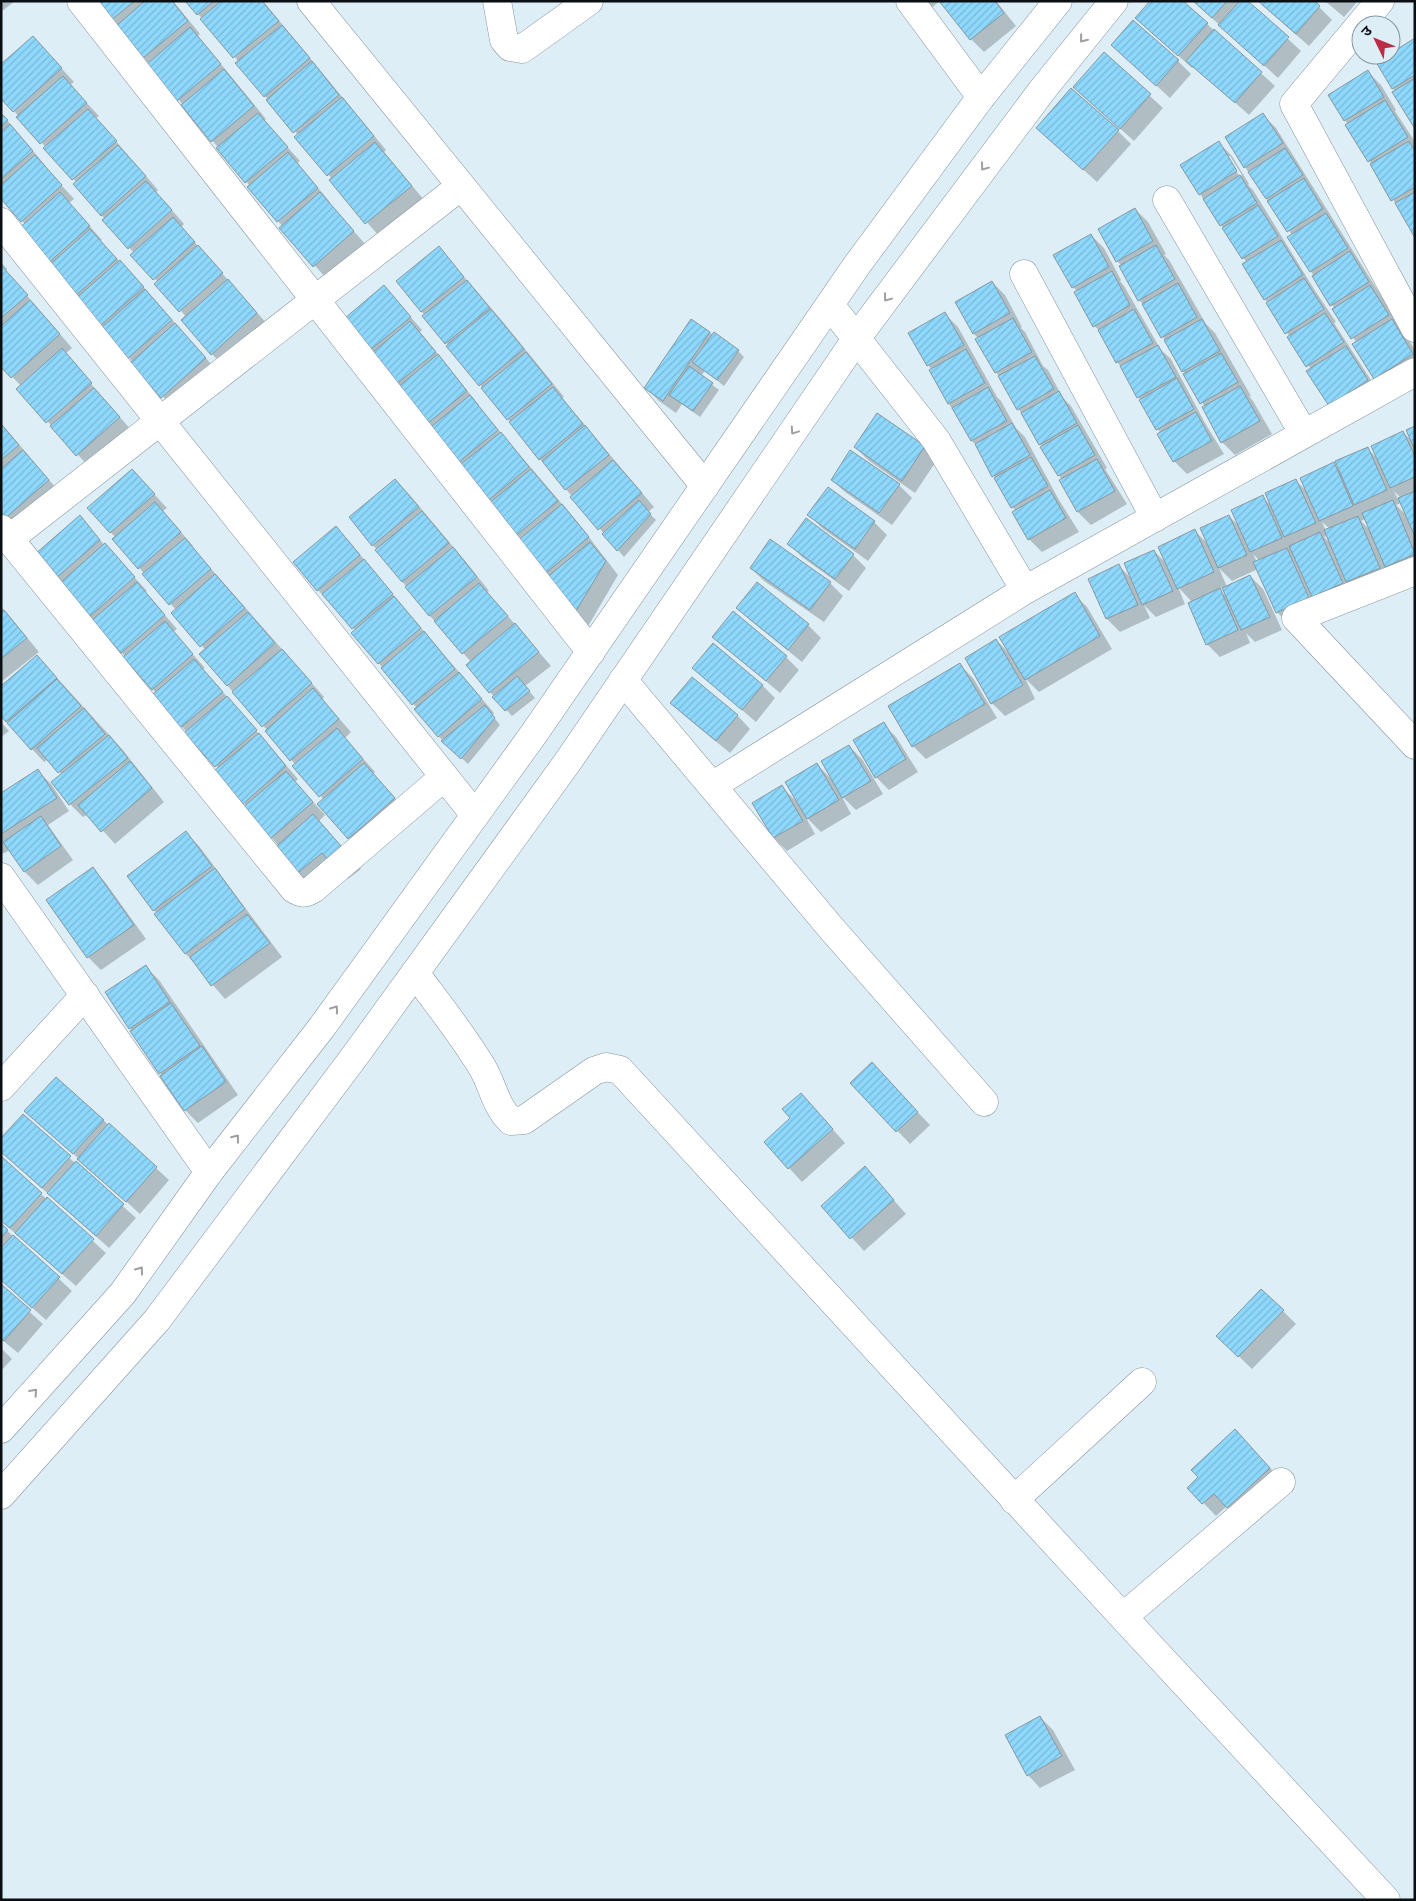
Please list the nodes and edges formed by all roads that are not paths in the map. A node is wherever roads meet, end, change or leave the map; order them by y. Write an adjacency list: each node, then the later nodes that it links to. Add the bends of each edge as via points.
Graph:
1 (81, 1): 14 (street)
2 (311, 1): 10 (street)
3 (496, 1): 4 (street, via 504,40 510,47 522,49)
4 (589, 1)
5 (910, 1): 9 (street)
6 (1114, 1): 17 (street, one-way to 17, via 1043,88)
7 (1380, 1): 16 (street, via 1294,104)
8 (1055, 2): 9 (street)
9 (981, 97): 15 (street)
10 (461, 186): 14 (street); 21 (street)
11 (1167, 200): 20 (street)
12 (1, 222): 19 (street)
13 (1024, 274): 22 (street)
14 (314, 300): 19 (street); 26 (street)
15 (830, 305): 17 (street); 21 (street)
16 (1415, 328)
17 (857, 339): 25 (street, via 936,440); 27 (street, one-way to 27)
18 (1415, 372): 20 (street)
19 (160, 420): 23 (street); 29 (street)
20 (1304, 434): 22 (street)
21 (705, 486): 26 (street)
22 (1155, 518): 25 (street)
23 (5, 534): 29 (street, via 294,889 301,893 313,889)
24 (1415, 571): 28 (street, via 1296,618)
25 (1025, 590): 30 (street)
26 (591, 652): 31 (street)
27 (623, 680): 30 (street); 33 (street)
28 (1415, 745)
29 (444, 777): 31 (street)
30 (712, 786): 36 (street)
31 (475, 815): 37 (street, one-way to 31, via 322,1027)
32 (1, 877): 34 (street)
33 (415, 973): 41 (street, via 157,1320); 42 (street, via 468,1045 484,1070 502,1113 511,1121 524,1120 594,1071 606,1067 620,1070)
34 (85, 995): 35 (street); 37 (street)
35 (1, 1086)
36 (984, 1102)
37 (210, 1172): 39 (street, one-way to 37, via 124,1293)
38 (1142, 1382): 42 (street)
39 (1, 1429)
40 (1280, 1482): 43 (street)
41 (1, 1495)
42 (1014, 1500): 43 (street)
43 (1123, 1617): 44 (street)
44 (1386, 1900)

